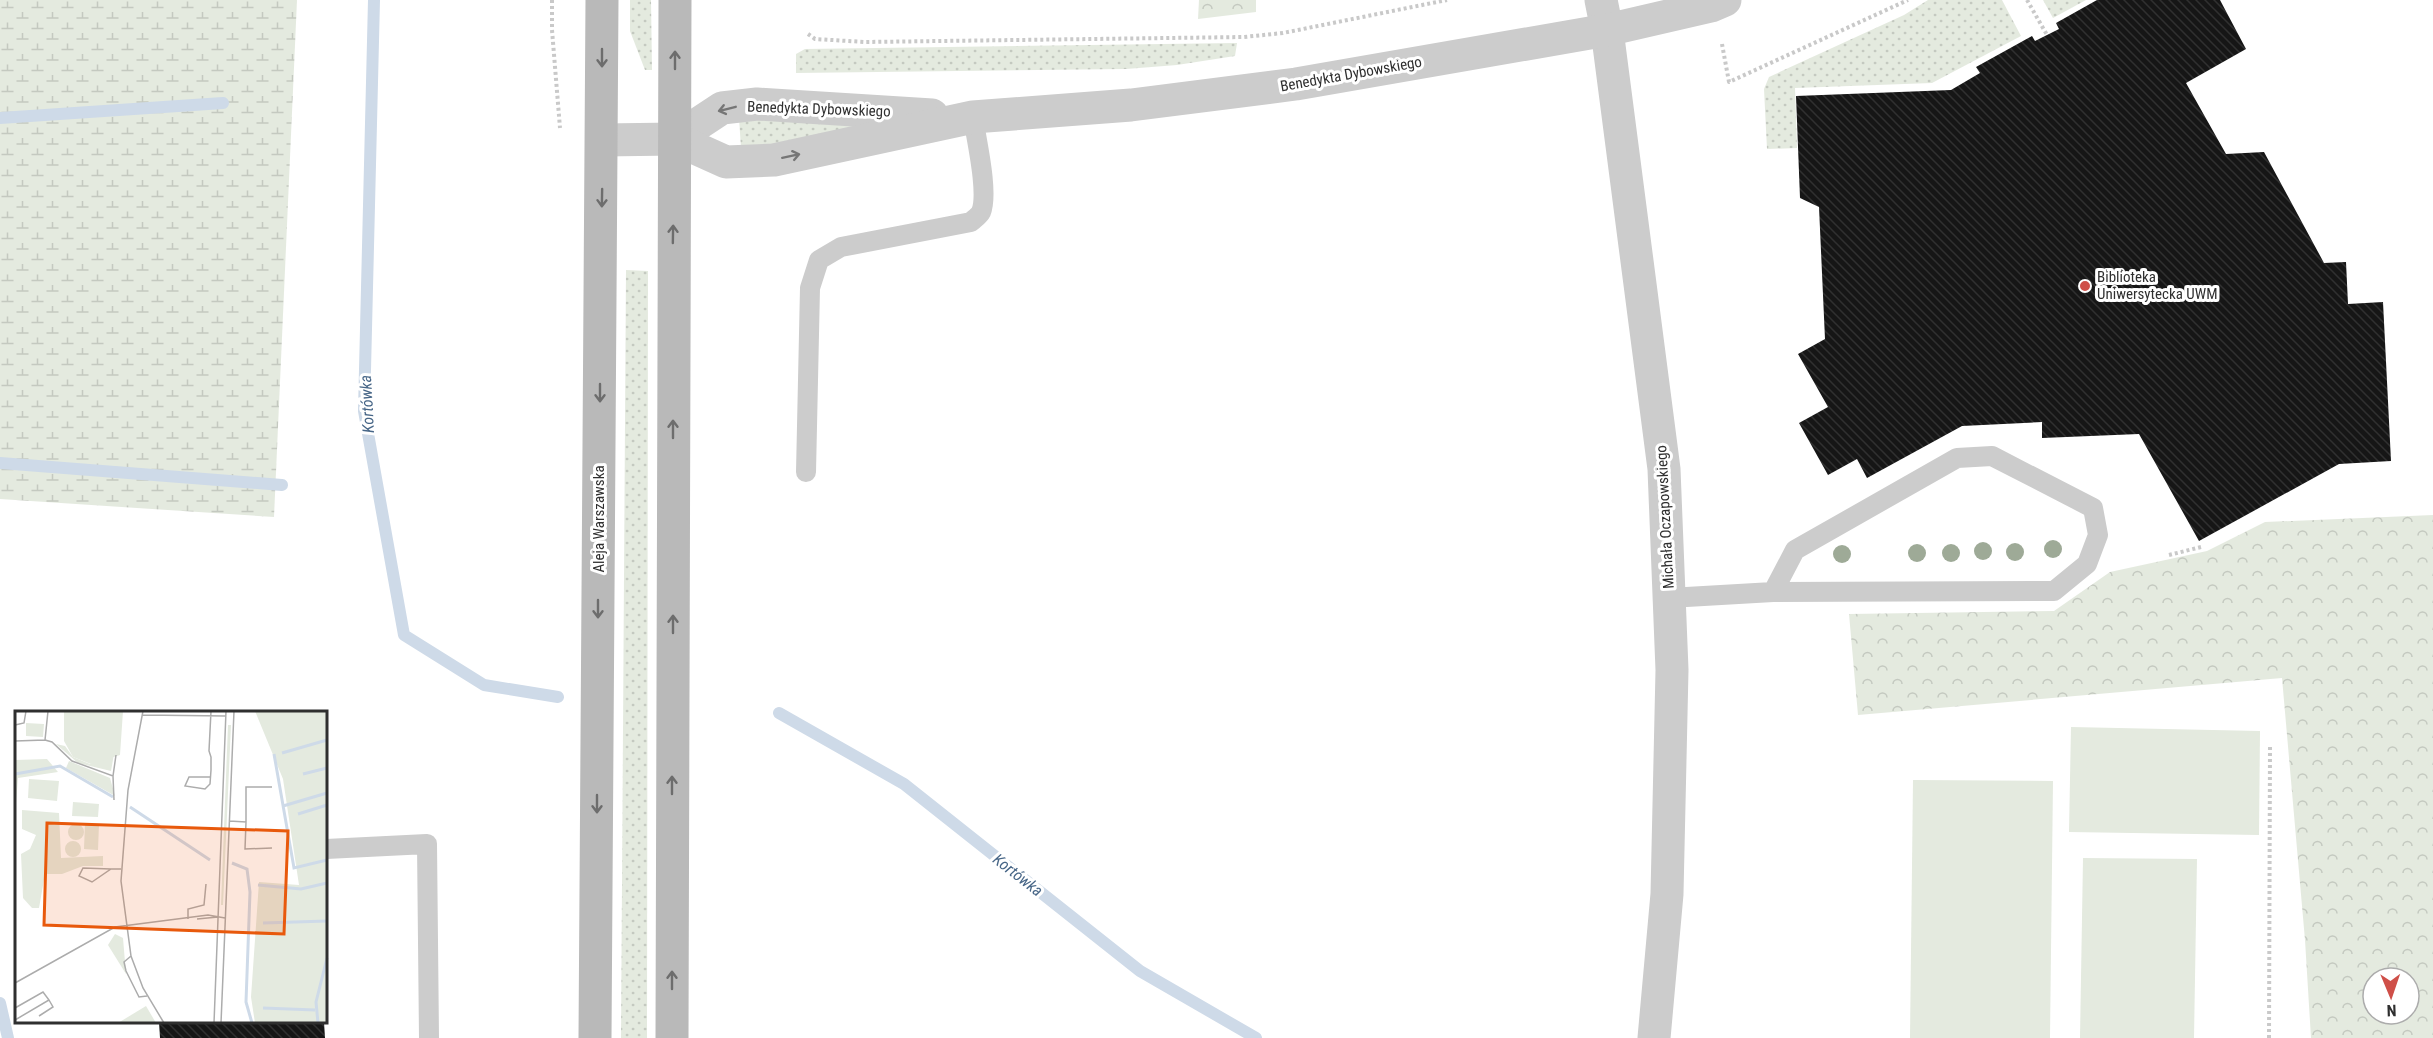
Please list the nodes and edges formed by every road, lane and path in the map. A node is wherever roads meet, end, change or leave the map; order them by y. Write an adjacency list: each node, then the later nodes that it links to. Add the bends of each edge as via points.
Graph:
1 (602, 0): 12 (main road, Aleja Warszawska, one-way to 12)
2 (675, 0): 13 (main road, one-way to 2)
3 (1447, 0): 8 (path, via 1283,33 1244,37 865,42 815,39)
4 (1725, 0): 7 (street, Benedykta Dybowskiego, via 1711,6)
5 (1908, 0): 10 (path, via 1728,82)
6 (2027, 0): 9 (path)
7 (1604, 15): 11 (street, Benedykta Dybowskiego, via 1296,84 1131,105); 18 (street, Michała Oczapowskiego, via 1664,469)
8 (808, 34)
9 (2047, 35)
10 (1721, 37)
11 (973, 117): 13 (street, Benedykta Dybowskiego, one-way to 11, via 726,162 774,160); 13 (street, Benedykta Dybowskiego, one-way to 13, via 757,104 722,108); 14 (lane, via 983,199 980,213 971,222 841,247 819,260 810,288)
12 (603, 140): 13 (street, Benedykta Dybowskiego); 22 (main road, Aleja Warszawska, one-way to 22)
13 (675, 140): 23 (main road, one-way to 13)
14 (806, 472)
15 (2201, 547): 16 (path)
16 (2169, 555)
17 (1773, 592): 17 (lane, via 1795,550 1957,458 1992,456 2093,508 2098,535 2087,564 2054,591); 18 (lane)
18 (1669, 598): 24 (street, Michała Oczapowskiego, via 1672,670 1667,894)
19 (2271, 745): 25 (path)
20 (327, 849): 21 (lane, via 427,844)
21 (429, 1038)
22 (595, 1038)
23 (672, 1038)
24 (1654, 1038)
25 (2269, 1038)

